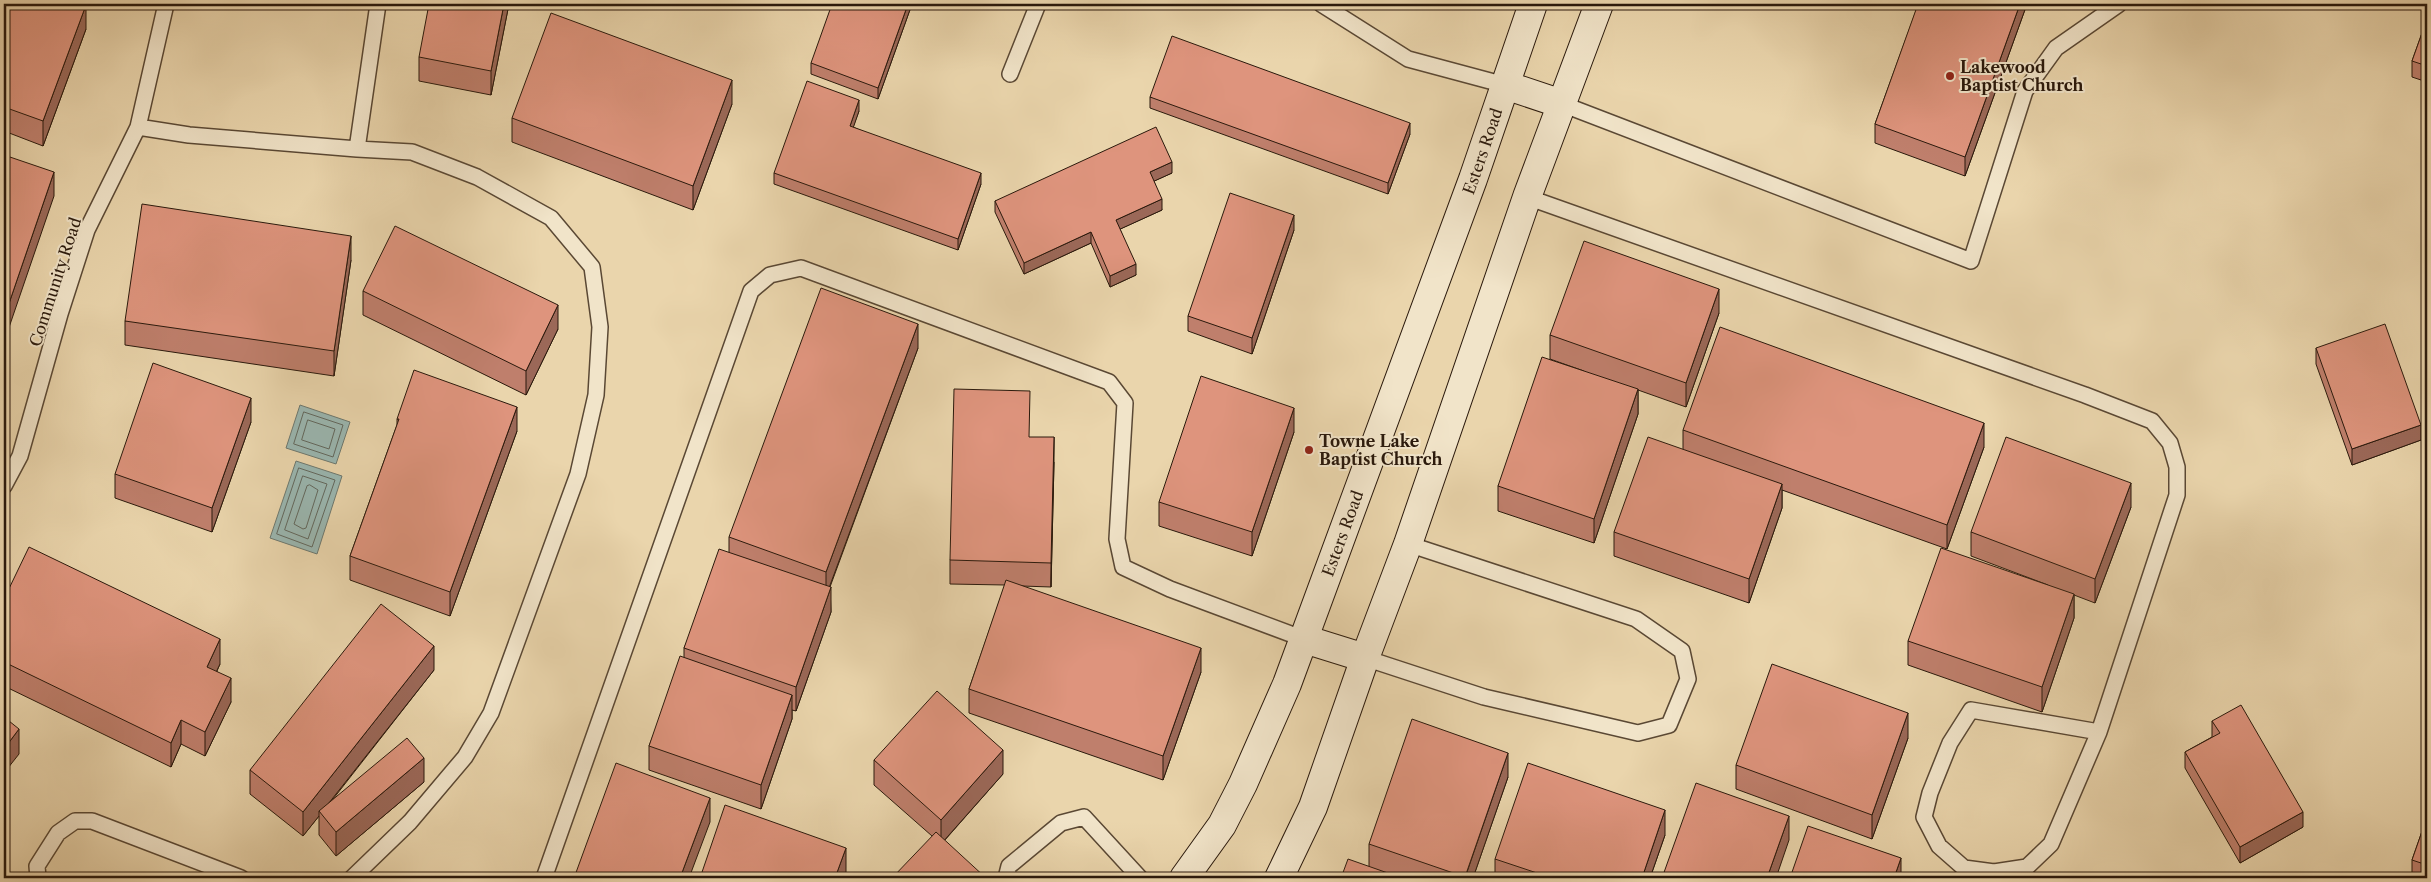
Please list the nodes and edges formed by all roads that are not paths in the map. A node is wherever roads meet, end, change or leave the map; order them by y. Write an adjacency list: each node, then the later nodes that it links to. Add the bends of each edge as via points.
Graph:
1 (166, 4): 11 (lane, Community Road)
2 (378, 4): 12 (lane)
3 (1038, 4): 8 (lane)
4 (1321, 4): 9 (lane, via 1408,59)
5 (1533, 4): 9 (main road, Esters Road)
6 (1599, 4): 10 (main road)
7 (2119, 4): 10 (lane, via 2056,48 2025,91 1971,261)
8 (1010, 74)
9 (1505, 85): 10 (main road); 16 (main road, Esters Road)
10 (1562, 104): 13 (main road)
11 (138, 127): 12 (lane, via 189,135); 14 (lane, Community Road, via 87,230 20,456)
12 (357, 150): 21 (lane, via 412,152 477,177 552,218 592,267 600,327 596,395 578,474 491,713 465,757 410,822)
13 (1527, 197): 15 (main road); 18 (lane, via 2152,421 2170,443 2177,467 2177,495)
14 (4, 486)
15 (1408, 544): 17 (main road); 17 (lane, via 1636,619 1682,651 1688,679 1679,704 1669,725 1638,734 1484,697)
16 (1304, 639): 17 (main road); 22 (lane, via 1170,589 1123,567 1117,539 1125,404 1109,382 801,268 770,275 752,291); 25 (main road, Esters Road, via 1266,736 1243,784 1222,825)
17 (1365, 658): 26 (main road, via 1313,808)
18 (2099, 732): 18 (lane, via 2051,844 2027,868 1994,872 1964,868 1939,846 1924,816 1950,743 1971,710)
19 (38, 878): 20 (lane, via 37,866 58,833 75,822 92,821)
20 (241, 878)
21 (352, 878)
22 (544, 878)
23 (1006, 878): 24 (lane, via 1009,866 1061,823 1084,817)
24 (1140, 878)
25 (1184, 878)
26 (1279, 878)

